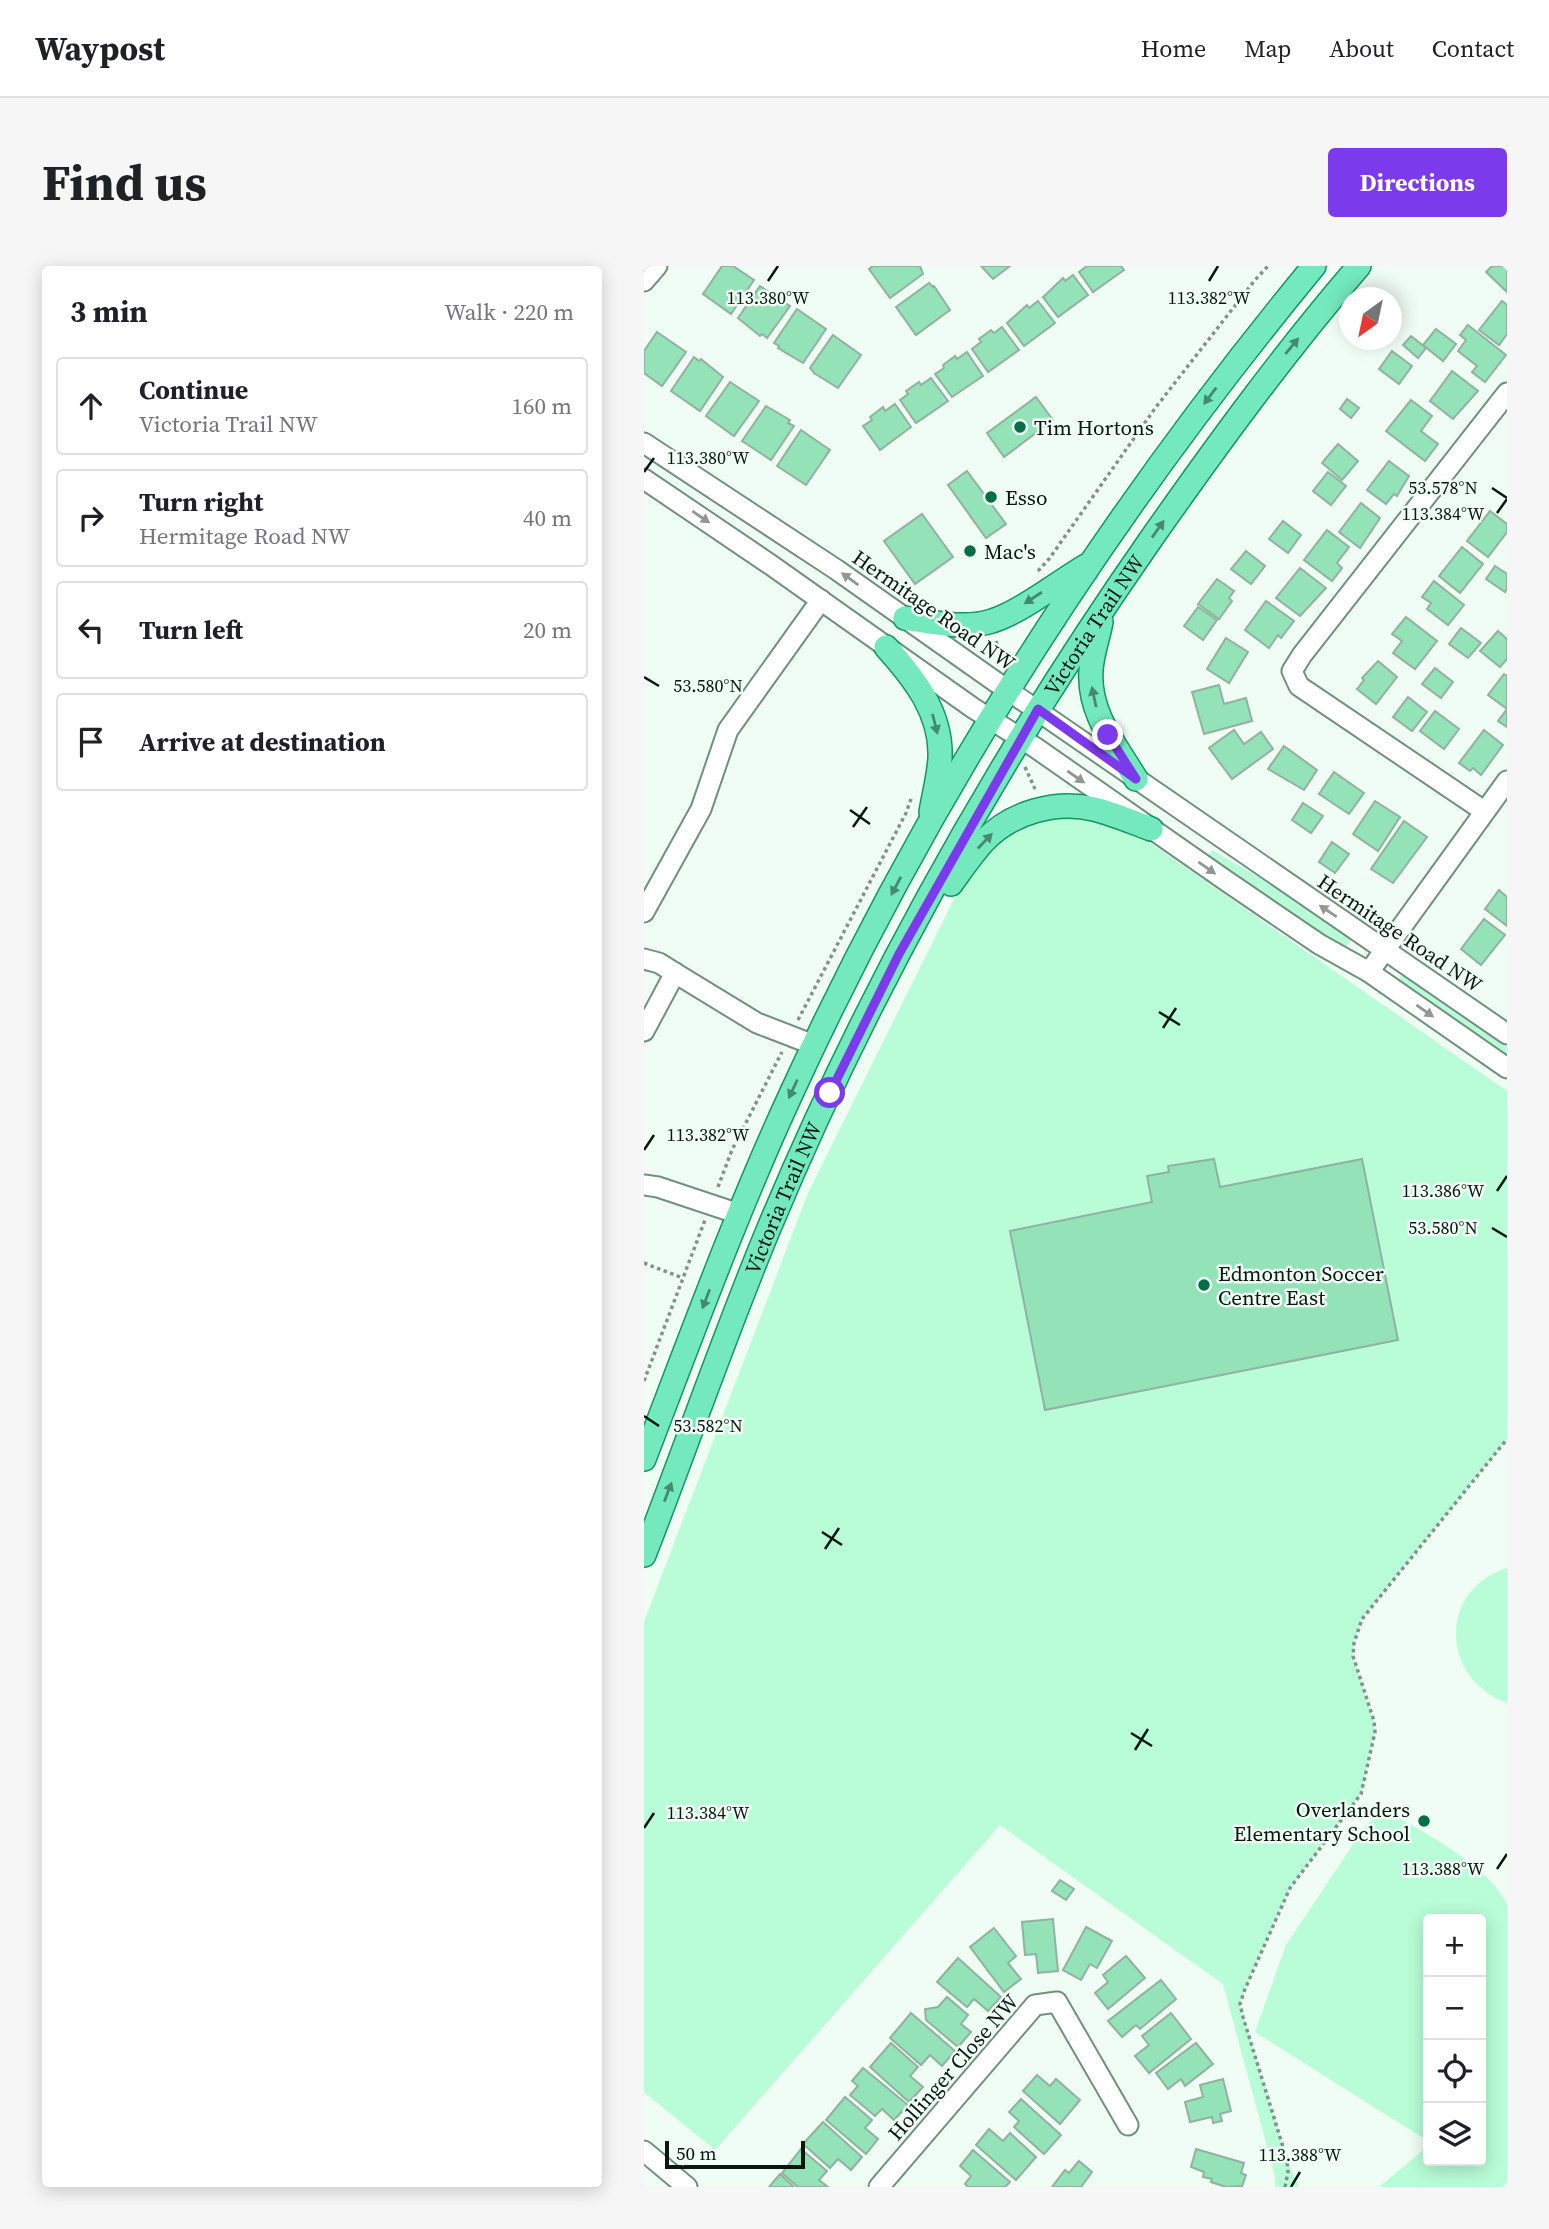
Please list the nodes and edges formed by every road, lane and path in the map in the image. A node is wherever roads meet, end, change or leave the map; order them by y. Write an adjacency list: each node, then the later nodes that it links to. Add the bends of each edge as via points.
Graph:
1 (657, 266): 5 (street)
2 (1268, 266): 10 (path, via 1156,407 1049,559)
3 (1314, 266): 9 (main road, Victoria Trail NW, one-way to 9, via 1216,389)
4 (1359, 266): 12 (main road, Victoria Trail NW, one-way to 4, via 1245,406)
5 (644, 281)
6 (1507, 393): 24 (street, via 1292,671 1299,686)
7 (644, 443): 13 (street, Hermitage Road NW, one-way to 7)
8 (644, 479): 11 (street, one-way to 11)
9 (1091, 562): 13 (main road, one-way to 13, via 990,622); 16 (main road, Victoria Trail NW)
10 (1032, 576)
11 (821, 600): 15 (street); 27 (street, via 728,730 701,809)
12 (1105, 606): 17 (main road, Victoria Trail NW); 21 (main road, one-way to 12, via 1100,720 1091,687 1093,654)
13 (905, 618): 16 (street, Hermitage Road NW)
14 (993, 633): 16 (path)
15 (886, 647): 18 (street); 25 (main road, one-way to 25, via 915,680 936,725 940,757)
16 (1004, 680): 17 (street, Hermitage Road NW); 18 (main road, Victoria Trail NW)
17 (1038, 709): 19 (main road, Victoria Trail NW); 21 (street, Hermitage Road NW)
18 (991, 720): 19 (street); 25 (main road, Victoria Trail NW)
19 (1019, 738): 26 (street, one-way to 26); 29 (main road, Victoria Trail NW)
20 (1024, 766): 23 (path)
21 (1136, 779): 28 (street, Hermitage Road NW, one-way to 21)
22 (1507, 781): 24 (street)
23 (1038, 797)
24 (1484, 811): 28 (street)
25 (928, 826): 35 (main road, Victoria Trail NW, one-way to 35)
26 (1151, 829): 29 (main road, one-way to 26, via 985,840 1012,820 1043,808 1077,807); 31 (street, one-way to 31, via 1319,944)
27 (644, 912)
28 (1385, 949): 31 (street); 34 (street, Hermitage Road NW)
29 (899, 954): 39 (main road, Victoria Trail NW)
30 (644, 960): 32 (street)
31 (1368, 972): 36 (street, one-way to 36)
32 (676, 974): 33 (street); 35 (street, via 757,1023)
33 (644, 1031)
34 (1507, 1034)
35 (814, 1045): 38 (main road, Victoria Trail NW, one-way to 38)
36 (1507, 1068)
37 (644, 1185): 38 (street)
38 (739, 1214): 39 (main road); 43 (main road, Victoria Trail NW, one-way to 43)
39 (769, 1228): 44 (main road, Victoria Trail NW, one-way to 39)
40 (644, 1263): 41 (path)
41 (683, 1278)
42 (1507, 1438): 49 (path, via 1357,1629 1353,1656 1375,1732 1361,1794 1290,1888 1240,2004 1287,2160)
43 (644, 1460)
44 (644, 1555)
45 (1128, 2125): 48 (street, Hollinger Close NW, via 1057,2002 1035,2005)
46 (644, 2151): 47 (street)
47 (687, 2187)
48 (879, 2187)
49 (1285, 2187)

